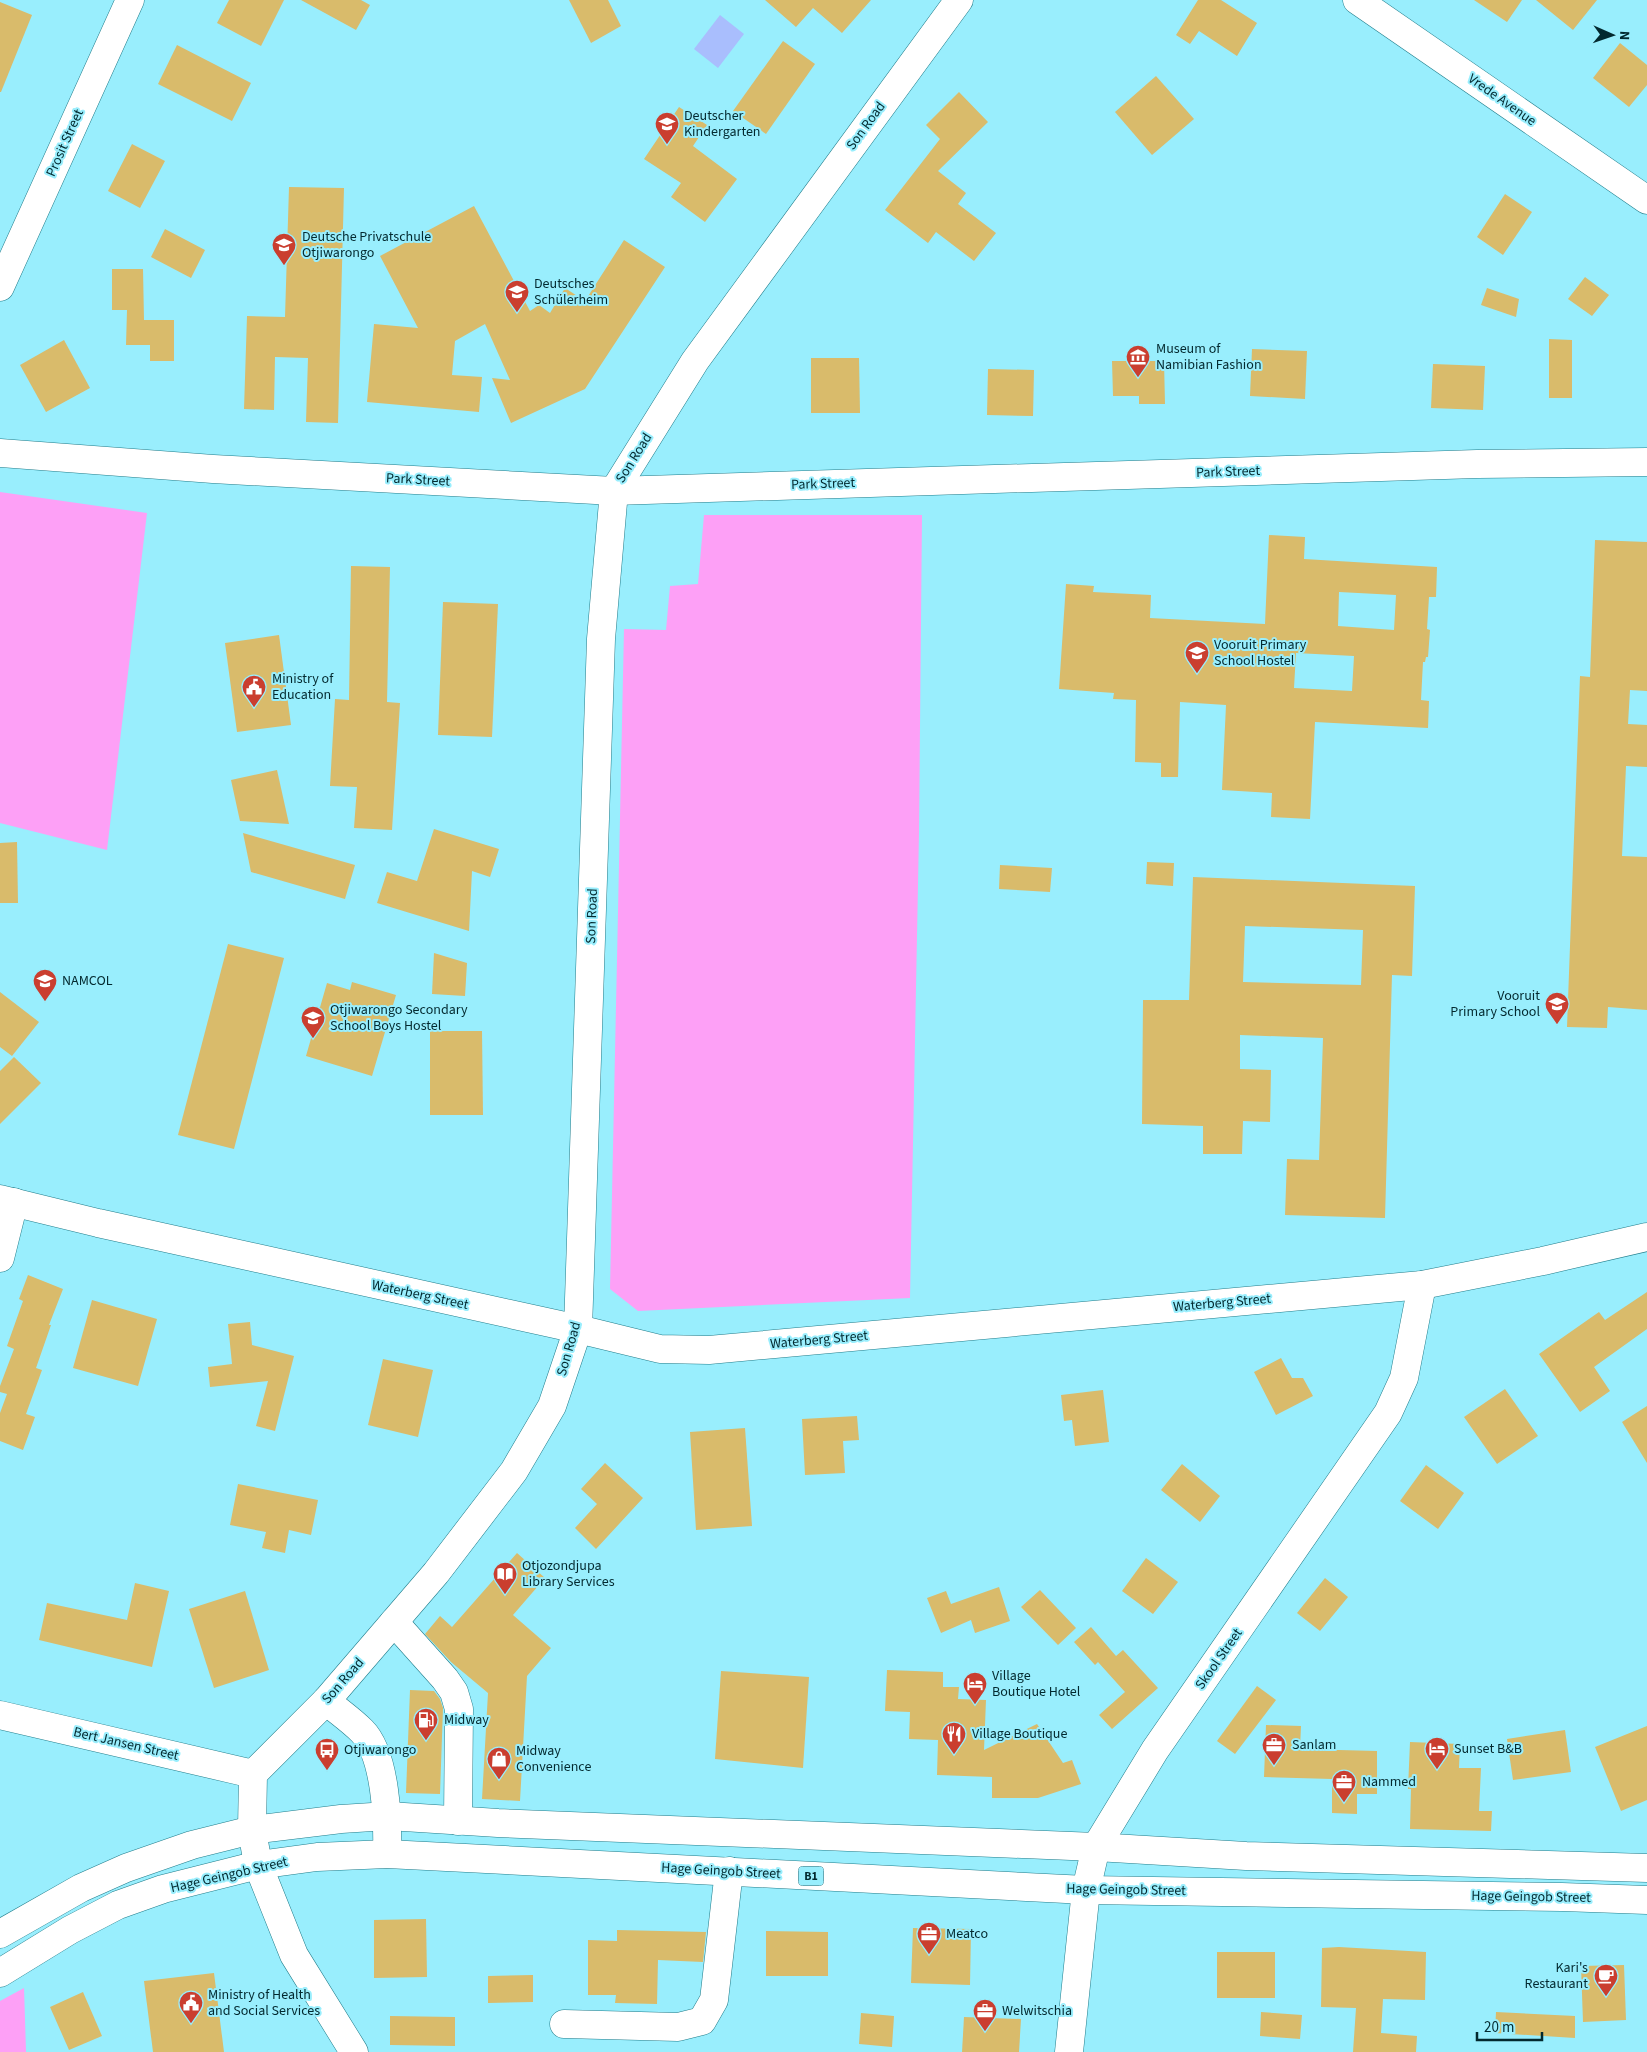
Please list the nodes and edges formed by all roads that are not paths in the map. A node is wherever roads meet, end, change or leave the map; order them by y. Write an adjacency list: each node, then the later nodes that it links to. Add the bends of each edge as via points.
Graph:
1 (130, 0): 5 (main road, Prosit Street)
2 (959, 0): 8 (main road, Son Road, via 700,353)
3 (1357, 0): 4 (main road, Vrede Avenue)
4 (1647, 200)
5 (0, 286)
6 (0, 453): 8 (main road, Park Street, via 214,469)
7 (1647, 462): 8 (main road, Park Street, via 1467,464)
8 (614, 491): 13 (main road, Son Road, via 601,639)
9 (7, 1200): 11 (main road); 13 (main road, Waterberg Street)
10 (1647, 1237): 12 (main road, Waterberg Street)
11 (0, 1258)
12 (1422, 1284): 13 (main road, Waterberg Street, via 709,1350 660,1349); 22 (main road, Skool Street, via 1404,1378 1388,1413 1155,1750)
13 (578, 1329): 14 (main road, Son Road, via 552,1406 514,1471)
14 (394, 1622): 15 (main road, Son Road); 19 (main road, via 454,1692 459,1709)
15 (326, 1701): 17 (main road, Son Road); 18 (main road, via 362,1731 376,1753)
16 (0, 1715): 17 (main road, Bert Jansen Street)
17 (253, 1774): 21 (main road)
18 (388, 1816): 19 (main road); 21 (main road); 23 (main road)
19 (458, 1821): 20 (main road)
20 (498, 1823): 22 (main road); 25 (main road)
21 (252, 1830): 26 (main road); 32 (main road, via 192,1845 126,1868 81,1888)
22 (1096, 1847): 24 (main road); 29 (main road, Skool Street)
23 (387, 1854): 25 (main road, Hage Geingob Street / B1); 26 (main road, Hage Geingob Street / B1, via 317,1857)
24 (1246, 1856): 27 (main road); 30 (main road)
25 (496, 1859): 28 (main road, Hage Geingob Street / B1)
26 (258, 1865): 33 (main road, Hage Geingob Street / B1, via 164,1889 118,1906 70,1930); 35 (main road, via 294,1955)
27 (1647, 1868)
28 (729, 1871): 29 (main road, Hage Geingob Street / B1); 34 (main road, via 714,2000 702,2021 678,2026)
29 (1086, 1890): 30 (main road, Hage Geingob Street / B1); 36 (main road, Skool Street)
30 (1244, 1892): 31 (main road, Hage Geingob Street / B1)
31 (1647, 1900)
32 (0, 1934)
33 (0, 1973)
34 (564, 2024)
35 (354, 2052)
36 (1069, 2052)

